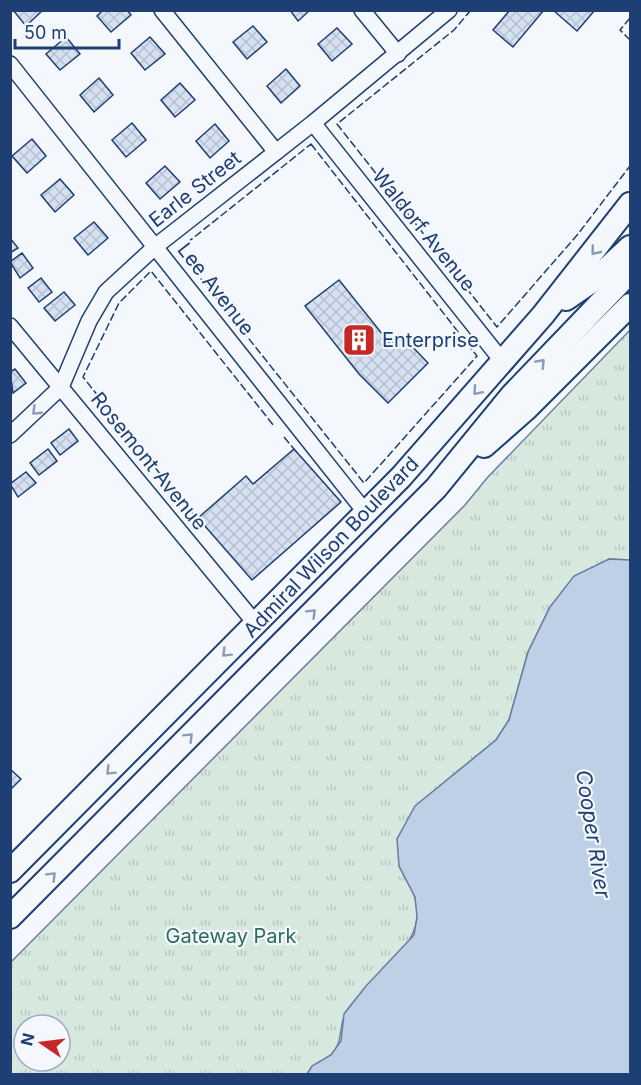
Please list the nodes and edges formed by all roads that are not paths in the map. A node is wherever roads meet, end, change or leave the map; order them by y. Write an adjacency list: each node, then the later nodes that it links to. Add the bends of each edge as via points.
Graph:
1 (162, 10): 7 (street)
2 (362, 10): 4 (street)
3 (449, 10): 4 (street, Earle Street)
4 (398, 54): 6 (street, Earle Street)
5 (10, 64): 9 (street, Lee Avenue)
6 (313, 123): 7 (street, Earle Street); 15 (street, Waldorf Avenue)
7 (276, 152): 9 (street, Earle Street)
8 (630, 204): 13 (highway, Admiral Wilson Boulevard, one-way to 13)
9 (156, 246): 16 (street, Earle Street, via 106,292); 19 (street, Lee Avenue)
10 (630, 247): 13 (highway, via 598,277)
11 (630, 272): 18 (highway, Admiral Wilson Boulevard, one-way to 11, via 512,395)
12 (630, 305): 18 (highway, via 526,409)
13 (543, 315): 15 (highway, Admiral Wilson Boulevard)
14 (10, 326): 16 (street, Rosemont Avenue)
15 (503, 362): 19 (highway, Admiral Wilson Boulevard, one-way to 19)
16 (61, 387): 17 (street, Earle Street, one-way to 17); 20 (street, Rosemont Avenue)
17 (10, 435)
18 (436, 488): 22 (highway, Admiral Wilson Boulevard, one-way to 18)
19 (366, 513): 20 (highway, Admiral Wilson Boulevard)
20 (256, 624): 21 (highway, Admiral Wilson Boulevard, one-way to 21)
21 (10, 871)
22 (10, 917)

